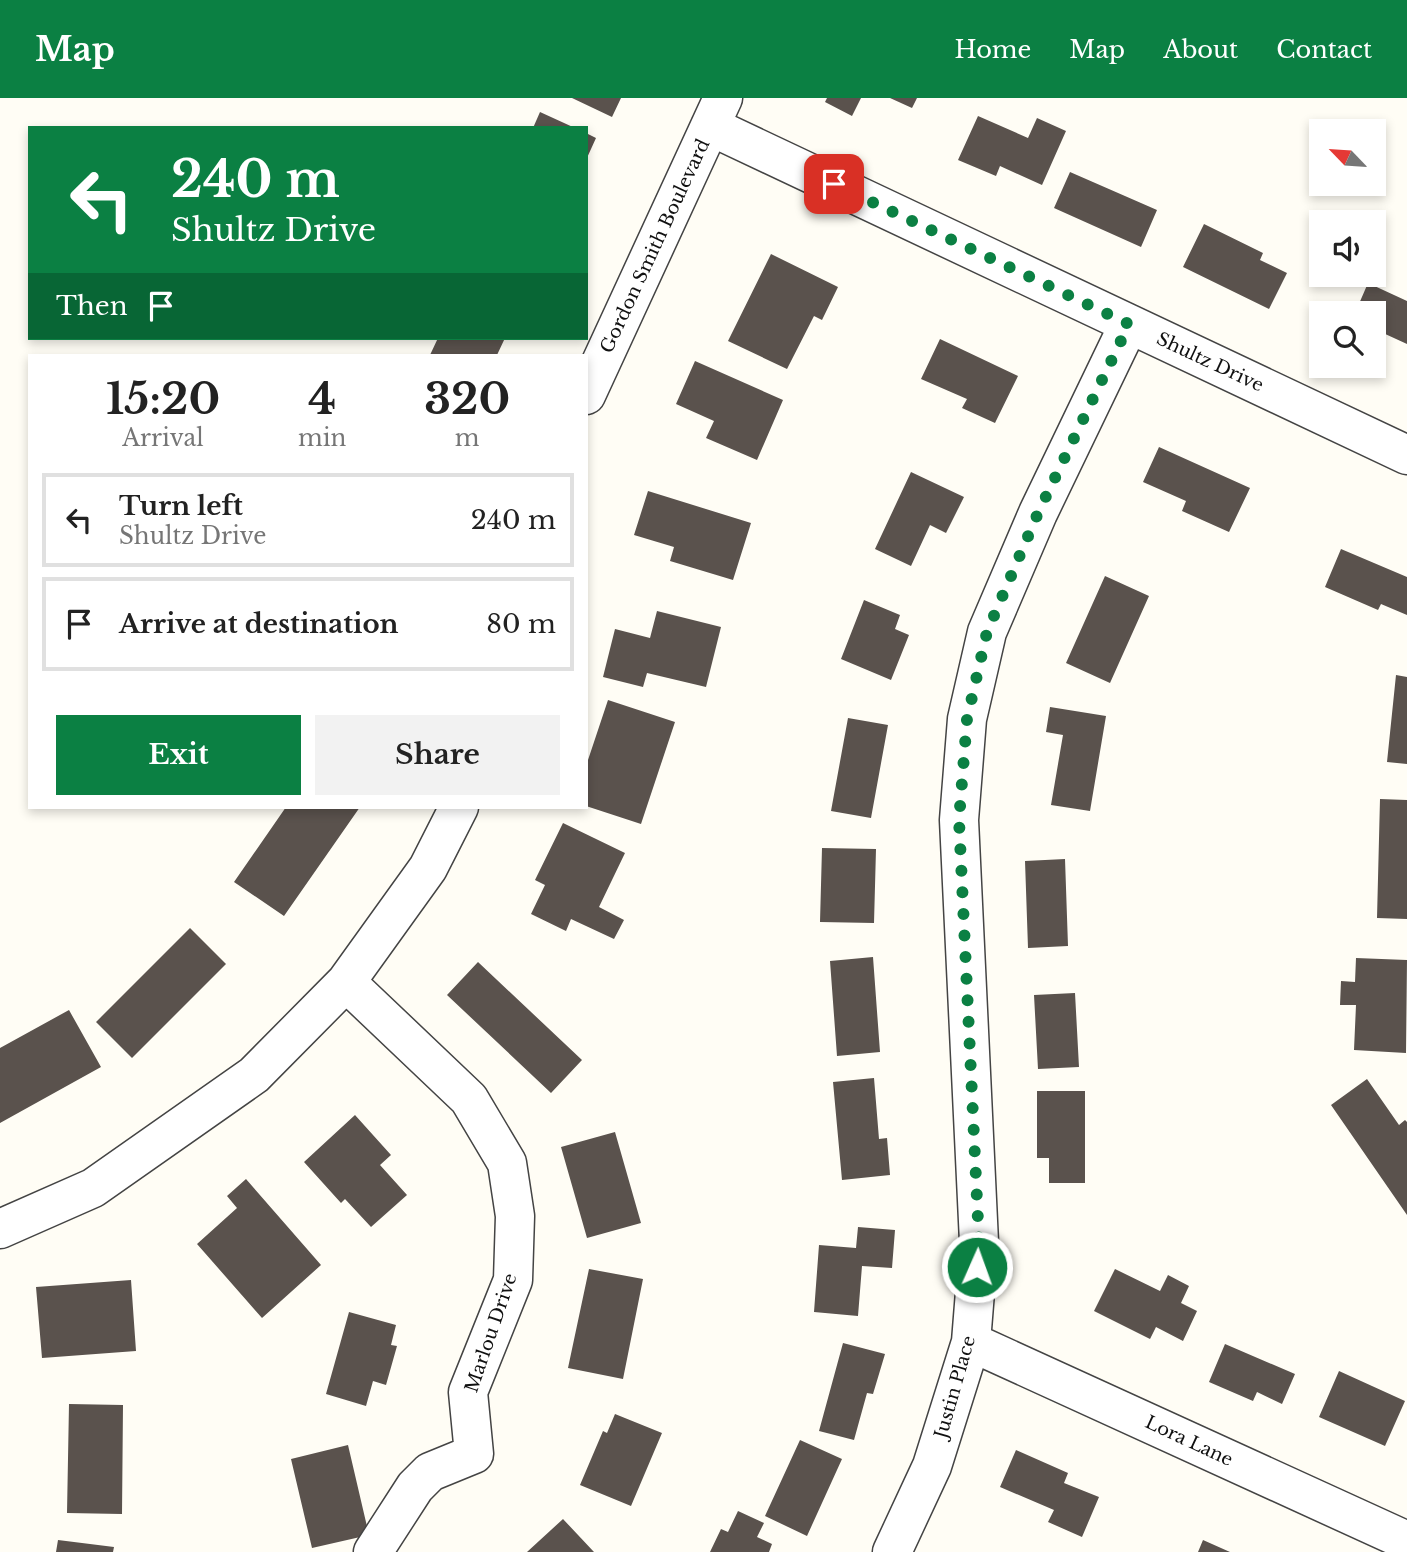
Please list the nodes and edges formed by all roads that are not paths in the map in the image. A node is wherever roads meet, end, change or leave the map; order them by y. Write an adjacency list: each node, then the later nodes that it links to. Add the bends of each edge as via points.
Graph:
1 (716, 112): 2 (street, Shultz Drive); 3 (street, Gordon Smith Boulevard)
2 (1129, 324): 4 (street, Shultz Drive); 8 (street, Justin Place, via 1038,513 987,632 967,719 959,820 979,1242)
3 (588, 391)
4 (1407, 455)
5 (458, 809): 6 (street, via 428,867)
6 (346, 982): 7 (street, via 254,1075 142,1156 93,1188); 10 (street, Marlou Drive, via 469,1099 507,1163 515,1216 513,1280 468,1392 474,1454 430,1472 415,1487)
7 (0, 1229)
8 (971, 1342): 9 (street, Lora Lane); 11 (street, Justin Place, via 932,1466)
9 (1407, 1541)
10 (373, 1552)
11 (892, 1552)

